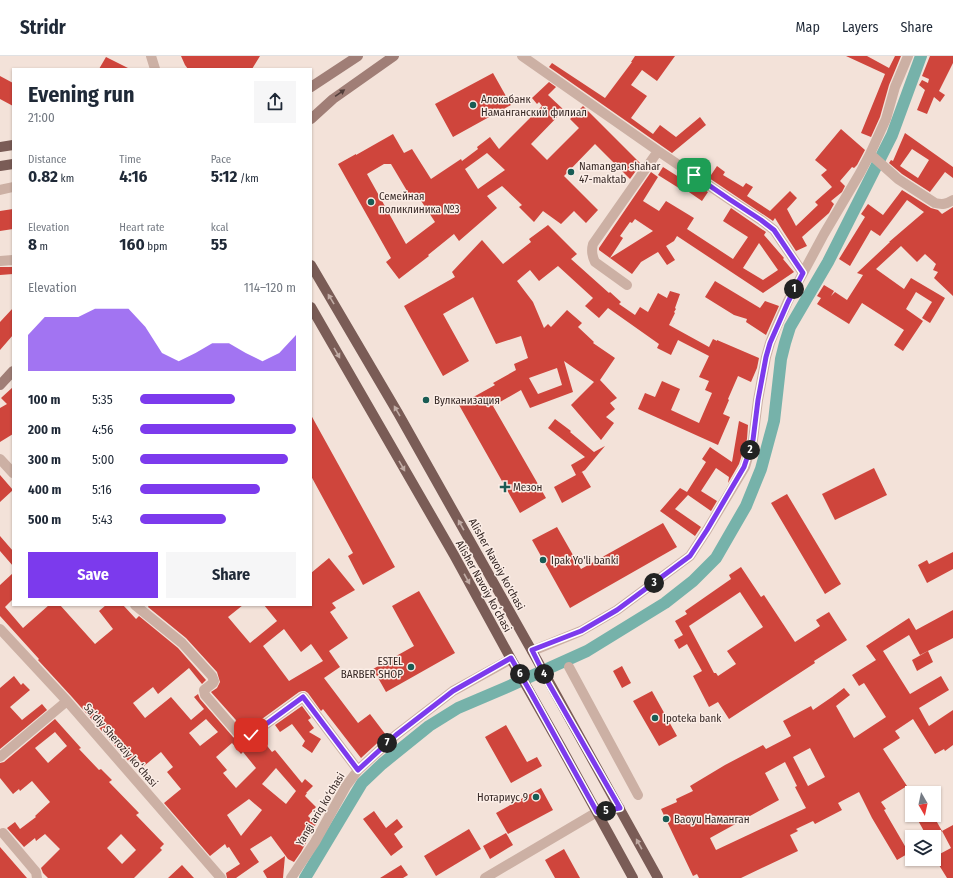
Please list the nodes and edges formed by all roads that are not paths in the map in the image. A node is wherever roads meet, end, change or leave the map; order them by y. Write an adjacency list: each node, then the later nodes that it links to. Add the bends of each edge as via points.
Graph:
1 (151, 56): 6 (street)
2 (358, 56): 7 (main road)
3 (394, 56): 8 (main road, one-way to 3, via 333,99)
4 (522, 56): 11 (street)
5 (908, 56): 12 (street)
6 (155, 68)
7 (312, 86)
8 (312, 118)
9 (12, 145): 10 (main road)
10 (0, 147)
11 (658, 151): 21 (street, via 774,230); 22 (street, via 593,244 595,262)
12 (872, 155): 17 (street, via 898,179 935,203 941,205); 21 (street)
13 (12, 164): 14 (main road)
14 (0, 166)
15 (12, 187): 16 (street)
16 (0, 190)
17 (953, 200)
18 (12, 260): 19 (street)
19 (0, 261)
20 (312, 267): 30 (main road, Alisher Navoiy ko'chasi, one-way to 20, via 398,413)
21 (803, 273): 30 (street, via 770,343 753,440 744,467 690,556 617,610)
22 (627, 285)
23 (312, 309): 31 (main road, Alisher Navoiy koʻchasi, one-way to 31)
24 (12, 372): 25 (main road)
25 (0, 385)
26 (0, 459): 27 (street)
27 (12, 473)
28 (136, 606): 35 (street, via 182,643 212,676 214,681 204,690 205,695 241,736 251,735 303,697)
29 (0, 629): 33 (street, Saʼdiy Sheroziy koʻchasi)
30 (533, 654): 37 (main road, Alisher Navoiy ko'chasi)
31 (513, 661): 35 (street, Yangi ariq ko‘chasi, via 453,691 396,735); 38 (main road, Alisher Navoiy koʻchasi)
32 (569, 667): 36 (street)
33 (67, 701): 34 (street); 41 (street, Saʼdiy Sheroziy koʻchasi)
34 (0, 757)
35 (358, 770): 42 (street, Yangi ariq ko‘chasi)
36 (638, 795)
37 (620, 808): 38 (street); 45 (main road, Alisher Navoiy ko'chasi, one-way to 37)
38 (597, 812): 43 (street); 44 (main road, Alisher Navoiy koʻchasi)
39 (3, 833): 40 (street, via 36,872)
40 (37, 878)
41 (221, 878)
42 (291, 878)
43 (485, 878)
44 (633, 878)
45 (658, 878)

